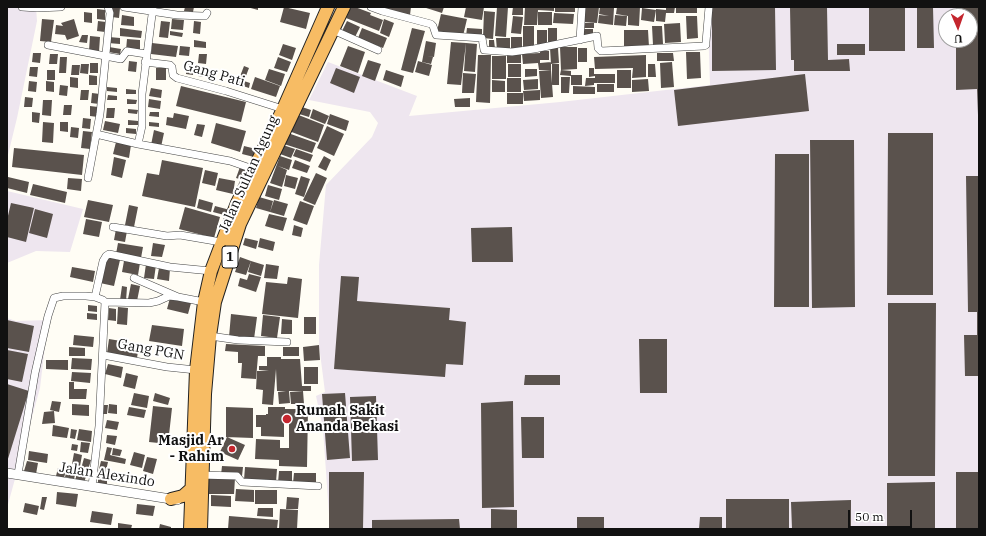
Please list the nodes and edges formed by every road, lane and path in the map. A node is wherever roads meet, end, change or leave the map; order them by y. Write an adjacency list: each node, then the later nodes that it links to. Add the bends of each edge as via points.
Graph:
1 (23, 7): 2 (street)
2 (61, 7)
3 (108, 7): 17 (street, via 110,13)
4 (124, 7): 10 (street)
5 (328, 7): 19 (highway, Jalan Sultan Agung / 1)
6 (344, 7): 12 (highway, Jalan Sultan Agung / 1)
7 (371, 7): 13 (street, via 431,24 436,35 482,38 484,50 512,52)
8 (582, 7): 13 (street)
9 (709, 7): 13 (street, via 704,46 600,51 597,36)
10 (152, 9): 11 (street, via 203,16); 16 (street)
11 (207, 13)
12 (332, 30): 15 (street); 32 (highway, Jalan Sultan Agung / 1, via 240,224 215,302)
13 (580, 40)
14 (48, 45): 17 (street)
15 (378, 50)
16 (146, 54): 17 (street, via 128,51 122,59); 18 (street)
17 (105, 56): 20 (street)
18 (145, 62): 19 (street, Gang Pati, via 170,65 176,78); 21 (street, via 141,100 142,126)
19 (283, 109): 22 (highway, Jalan Sultan Agung / 1)
20 (96, 134): 21 (street); 23 (street)
21 (138, 144): 22 (street, via 218,159)
22 (253, 169): 25 (highway, Jalan Sultan Agung / 1)
23 (88, 178)
24 (113, 227): 25 (street)
25 (221, 242): 26 (highway, Jalan Sultan Agung / 1)
26 (211, 271): 28 (street, via 170,267 109,254 103,261); 31 (highway, Jalan Sultan Agung / 1)
27 (134, 278): 29 (street)
28 (95, 297): 30 (street); 37 (street, via 63,296 53,299 35,373)
29 (178, 298): 30 (street, via 169,296 149,303); 31 (street)
30 (104, 302): 34 (street)
31 (204, 302): 35 (highway, Jalan Sultan Agung / 1)
32 (210, 336): 33 (street); 38 (highway, Jalan Sultan Agung / 1)
33 (287, 342)
34 (103, 355): 35 (street, Gang PGN); 39 (street)
35 (196, 370): 38 (highway, Jalan Sultan Agung / 1)
36 (7, 473): 37 (street, Jalan Alexindo)
37 (18, 474): 39 (street, Jalan Alexindo)
38 (195, 479): 40 (street, via 237,476 242,482); 41 (highway, via 182,496); 42 (highway, Jalan Sultan Agung / 1)
39 (92, 486): 41 (street, Jalan Alexindo)
40 (318, 486)
41 (171, 499): 42 (highway)
42 (195, 505): 43 (highway, Jalan Sultan Agung / 1); 44 (highway, Jalan Sultan Agung / 1)
43 (190, 529)
44 (201, 529)

